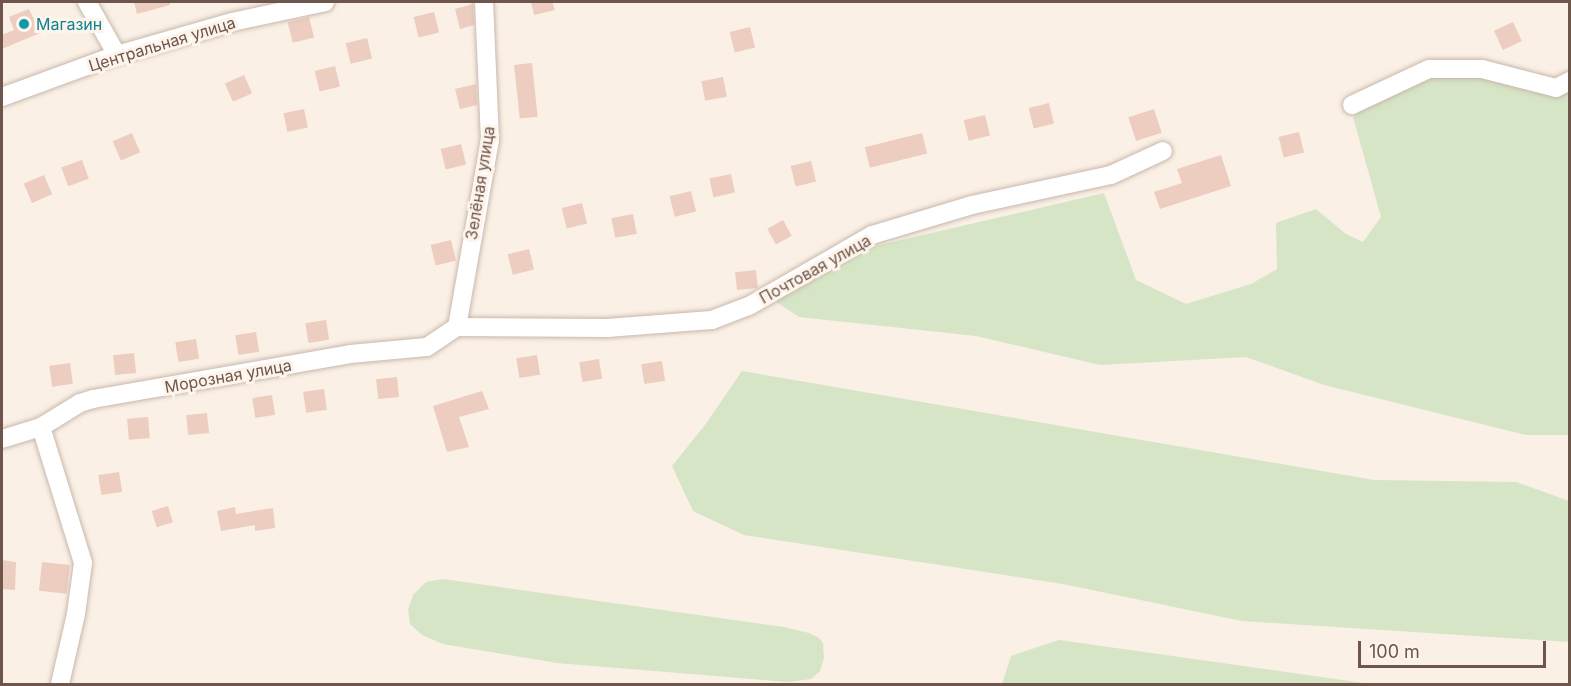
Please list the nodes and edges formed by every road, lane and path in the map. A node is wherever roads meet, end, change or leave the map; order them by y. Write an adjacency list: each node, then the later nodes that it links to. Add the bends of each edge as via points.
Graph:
1 (87, 2): 4 (street)
2 (325, 2): 4 (street, Центральная улица, via 232,22)
3 (484, 2): 9 (street, Зелёная улица, via 490,139)
4 (117, 55): 6 (street, Центральная улица)
5 (1569, 81): 7 (street, via 1556,88 1482,69 1429,69)
6 (2, 97)
7 (1352, 105)
8 (1163, 151): 9 (street, Почтовая улица, via 1111,175 972,205 872,235 749,306 712,320 607,328)
9 (457, 327): 10 (street, Морозная улица, via 428,347 350,354 100,397 80,403)
10 (41, 427): 11 (street, Морозная улица); 12 (street, via 83,563)
11 (2, 439)
12 (60, 684)

